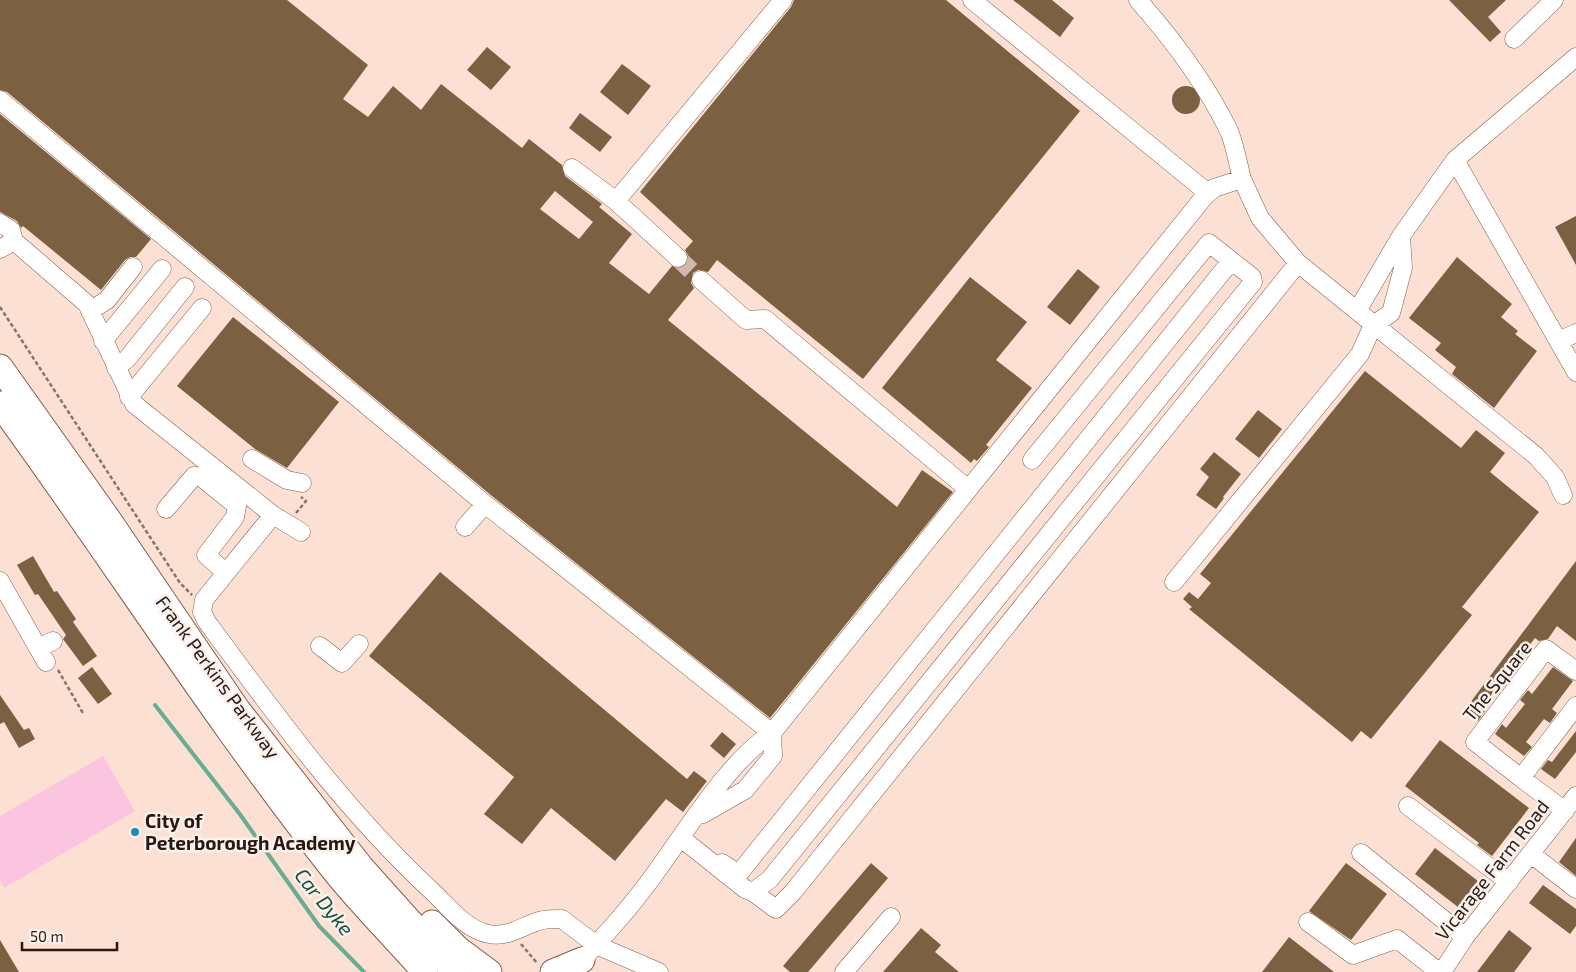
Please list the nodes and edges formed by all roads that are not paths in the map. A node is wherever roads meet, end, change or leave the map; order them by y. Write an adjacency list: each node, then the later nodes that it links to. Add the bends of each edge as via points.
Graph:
1 (783, 0): 12 (street)
2 (972, 0): 11 (street)
3 (1138, 0): 10 (street, via 1173,40 1229,132)
4 (1554, 0): 5 (street)
5 (1514, 38)
6 (1574, 64): 8 (street)
7 (0, 100): 40 (street)
8 (1456, 160): 14 (street); 29 (street)
9 (572, 168): 12 (street)
10 (1242, 180): 11 (street, via 1214,188); 18 (street, via 1260,218)
11 (1208, 194): 38 (street)
12 (616, 201): 16 (street)
13 (0, 223): 15 (street, via 11,230)
14 (1400, 236): 25 (street); 26 (street, via 1403,268 1398,292 1391,313)
15 (7, 245): 24 (street, via 87,304)
16 (678, 258)
17 (1232, 261): 36 (street, via 1209,243); 62 (street, via 742,871 734,871 723,863); 65 (street, via 1252,277 1253,282 770,879)
18 (1298, 263): 25 (street); 65 (street, via 793,892 776,909)
19 (133, 268): 24 (street, via 107,300)
20 (162, 269): 28 (street)
21 (701, 280): 38 (street, via 746,320 765,319)
22 (185, 287): 30 (street)
23 (202, 308): 33 (street)
24 (90, 311): 28 (street)
25 (1357, 311): 26 (street)
26 (1373, 325): 39 (street, via 1536,456 1556,477); 47 (street, via 1360,354)
27 (1576, 333): 29 (street)
28 (104, 341): 30 (street)
29 (1559, 341): 32 (street)
30 (116, 368): 33 (street)
31 (2, 369): 54 (highway, Frank Perkins Parkway)
32 (1576, 372)
33 (129, 398): 42 (street)
34 (0, 404): 71 (highway, Frank Perkins Parkway, via 218,716 338,875)
35 (252, 459): 37 (street)
36 (1032, 460)
37 (294, 481)
38 (968, 489): 53 (street)
39 (1563, 495)
40 (485, 504): 44 (street); 53 (street)
41 (166, 509): 45 (street, via 194,476 201,477 236,506 235,517 206,555)
42 (273, 516): 43 (street); 45 (street)
43 (301, 526)
44 (465, 527)
45 (225, 572): 69 (street, via 203,604 202,612 207,622 284,725 409,870 464,922 488,934 512,933 542,920 562,919)
46 (0, 581): 50 (street)
47 (1174, 582)
48 (359, 644): 49 (street, via 342,663)
49 (320, 646)
50 (45, 650)
51 (1576, 671): 55 (street, The Square, via 1546,648 1475,742)
52 (1576, 706): 55 (street)
53 (772, 733): 59 (street, via 772,756 745,790 696,818)
54 (272, 754): 72 (highway, Frank Perkins Parkway, via 360,867); 73 (highway, via 435,926)
55 (1522, 778): 58 (street, The Square)
56 (1576, 796): 58 (street, Vicarage Farm Road)
57 (1408, 806): 63 (street)
58 (1565, 811): 61 (street, Vicarage Farm Road)
59 (681, 838): 62 (street); 69 (street)
60 (1361, 853): 68 (street)
61 (1530, 854): 63 (street, Vicarage Farm Road); 64 (street)
62 (714, 865): 65 (street)
63 (1509, 882): 68 (street, Vicarage Farm Road)
64 (1576, 889)
65 (753, 892)
66 (891, 917): 75 (street)
67 (1308, 922): 76 (street, via 1353,955 1397,939)
68 (1465, 937): 76 (street, Vicarage Farm Road)
69 (585, 959): 70 (highway); 74 (street)
70 (545, 967)
71 (426, 972)
72 (455, 972)
73 (488, 972)
74 (659, 972)
75 (844, 972)
76 (1441, 972)

